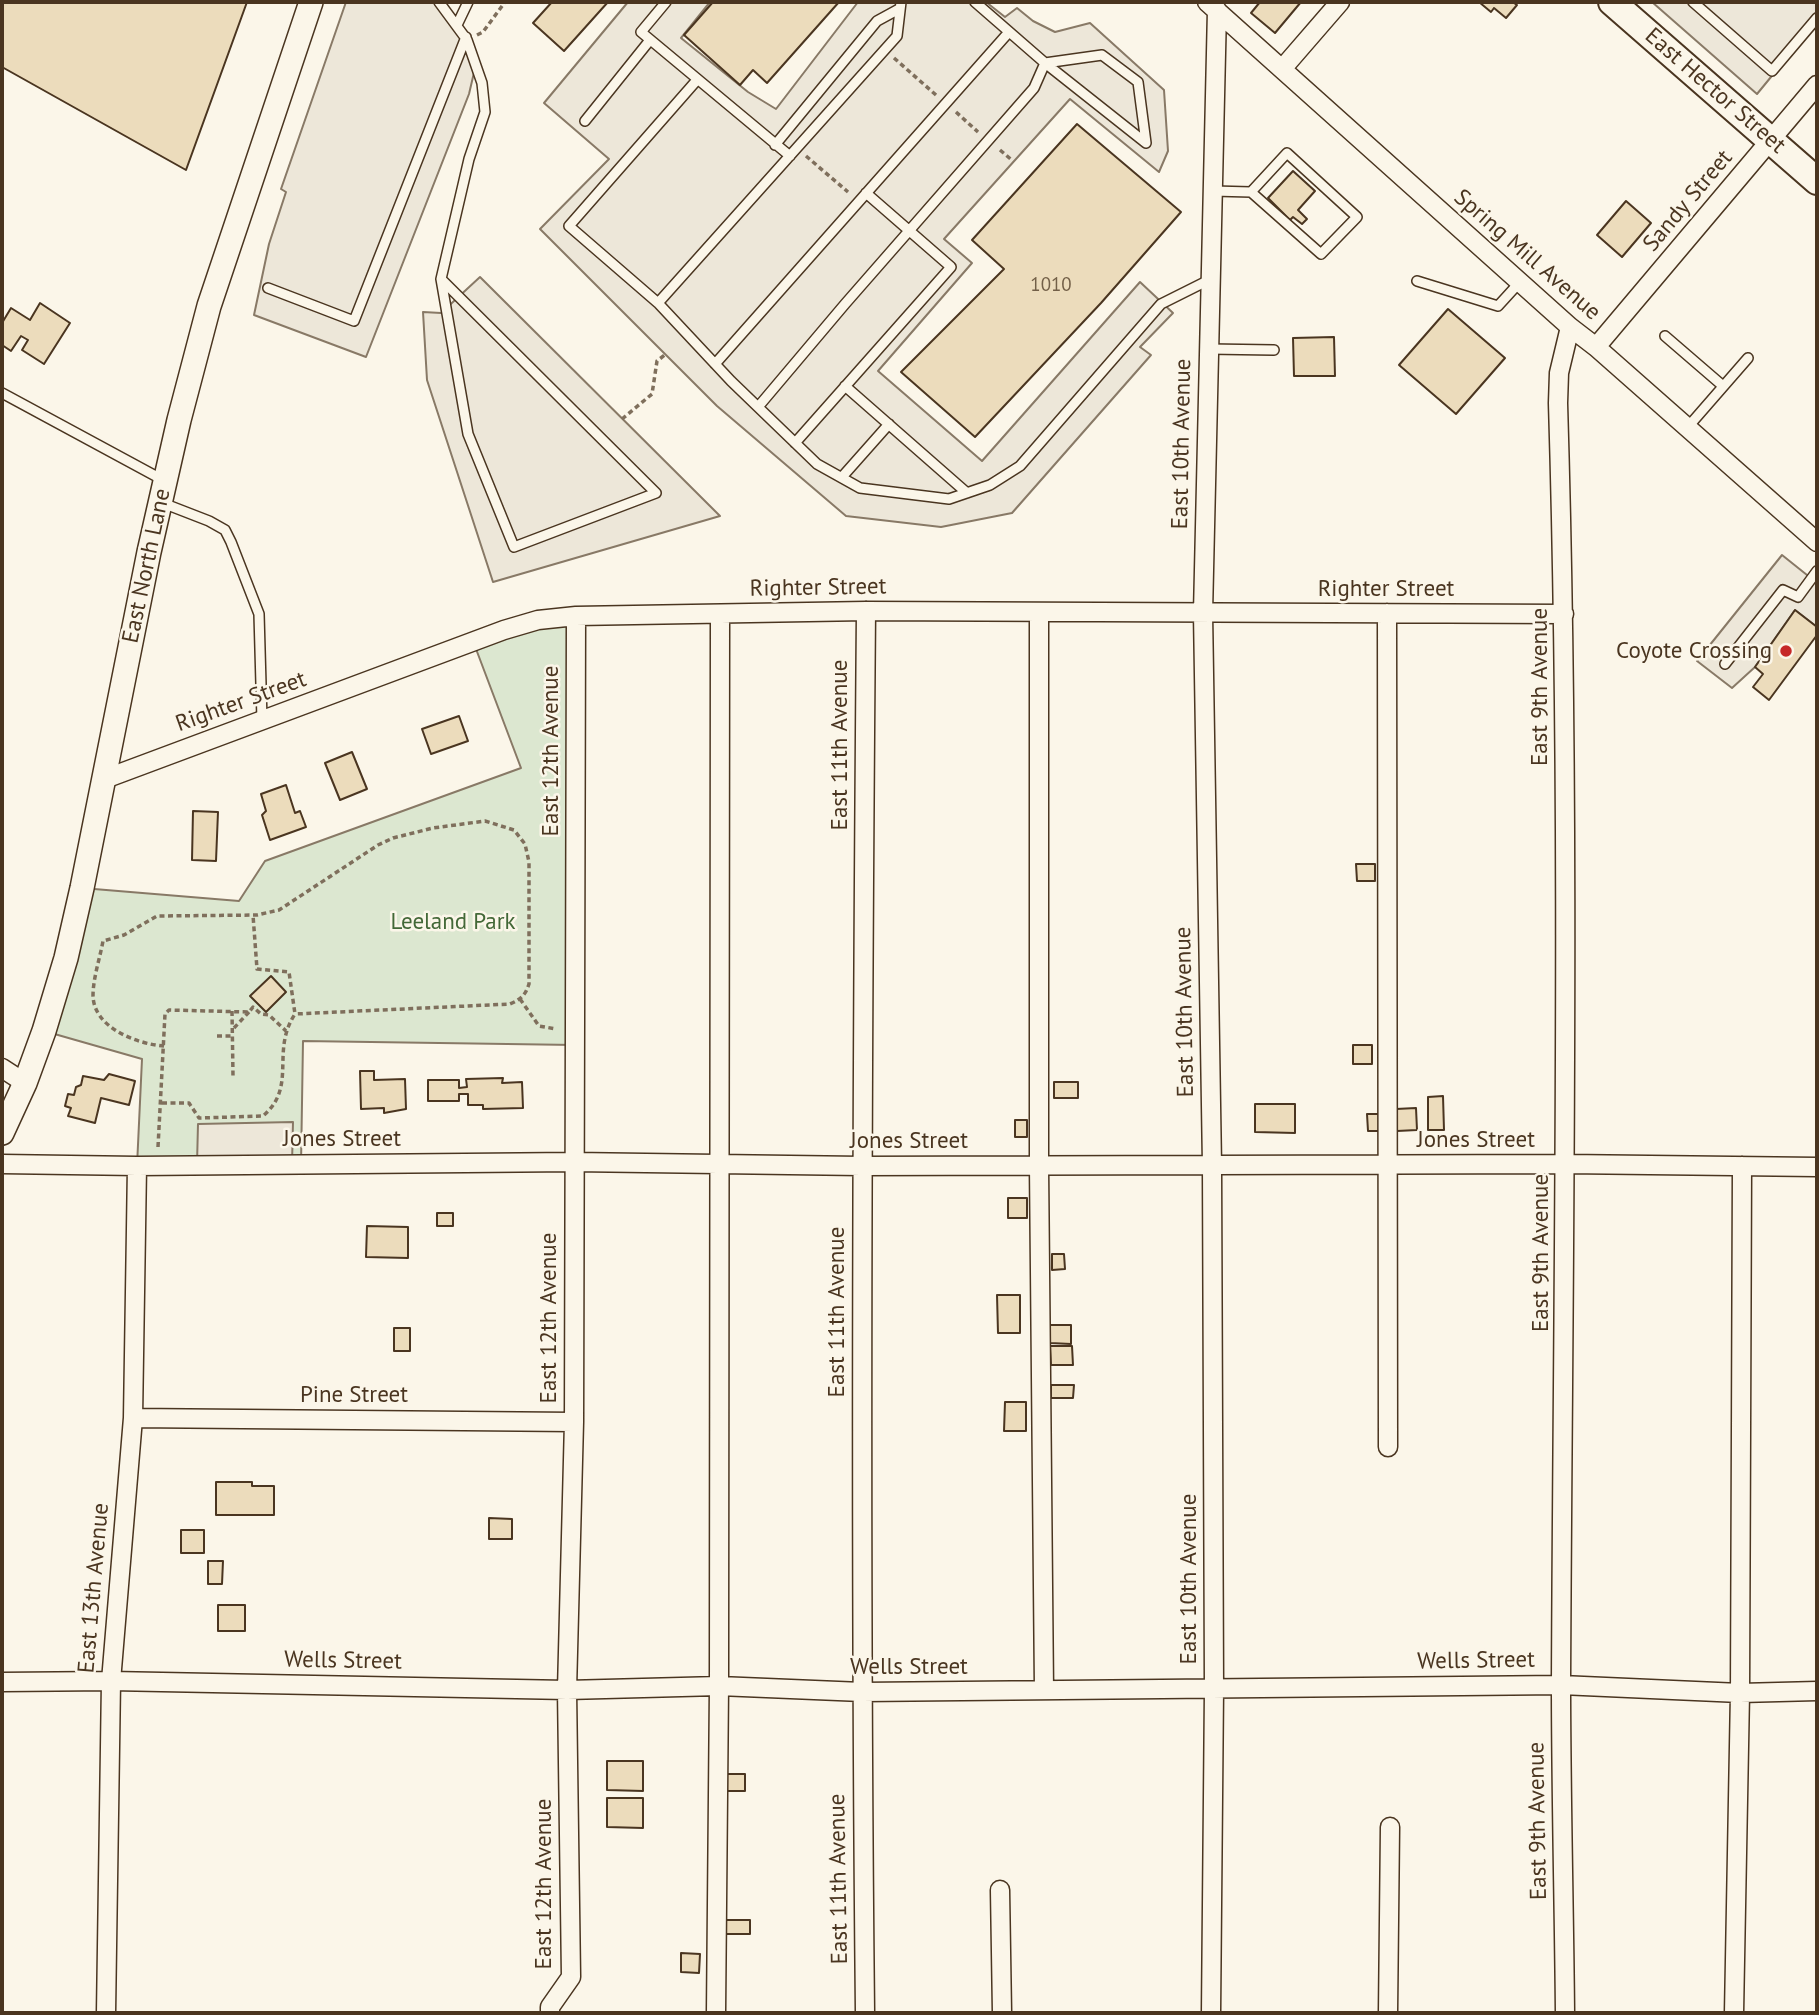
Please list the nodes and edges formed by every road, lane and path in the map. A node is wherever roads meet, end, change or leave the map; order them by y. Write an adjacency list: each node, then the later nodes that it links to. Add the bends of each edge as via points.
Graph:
1 (311, 2): 62 (street, East North Lane, via 209,306)
2 (439, 2): 13 (lane)
3 (468, 2): 13 (lane)
4 (505, 2): 14 (path)
5 (666, 2): 17 (lane, via 640,32)
6 (975, 2): 15 (lane)
7 (1340, 2): 20 (street)
8 (1612, 2): 27 (main road, East Hector Street)
9 (1693, 2): 12 (lane, via 1772,71)
10 (900, 5): 18 (lane, via 897,36); 28 (lane, via 877,21)
11 (1212, 6): 20 (street, Spring Mill Avenue); 34 (street, East 10th Avenue)
12 (1817, 18)
13 (457, 25): 16 (lane)
14 (483, 32)
15 (1009, 32): 19 (lane); 36 (lane)
16 (466, 37): 39 (lane, via 482,83 485,112); 43 (lane, via 354,321)
17 (650, 40): 21 (lane); 25 (lane)
18 (885, 50): 23 (path); 29 (lane)
19 (1045, 63): 19 (lane, via 1102,55 1138,82 1146,143); 38 (lane, via 1034,88)
20 (1282, 69): 42 (street, Spring Mill Avenue)
21 (697, 80): 28 (lane); 44 (lane, via 569,226)
22 (1817, 85): 27 (street, Sandy Street)
23 (939, 97)
24 (957, 112): 26 (path)
25 (585, 121)
26 (981, 134)
27 (1772, 141): 33 (main road, East Hector Street); 47 (street, Sandy Street)
28 (775, 145): 31 (lane)
29 (797, 148): 31 (lane); 37 (path)
30 (998, 148): 32 (path)
31 (790, 156): 44 (lane)
32 (1013, 161)
33 (1817, 181)
34 (1213, 191): 35 (lane); 40 (street, East 10th Avenue)
35 (1251, 192): 35 (lane, via 1287,153 1357,217 1321,254)
36 (866, 193): 38 (lane); 52 (lane)
37 (853, 196)
38 (909, 231): 53 (lane, via 951,267); 56 (lane)
39 (441, 279): 39 (lane, via 468,434 514,547 656,493)
40 (1209, 280): 48 (street, East 10th Avenue); 63 (lane, via 1161,304 1020,466)
41 (1417, 281): 42 (lane, via 1498,306)
42 (1519, 283): 45 (street, Spring Mill Avenue)
43 (268, 288)
44 (658, 303): 52 (lane)
45 (1570, 327): 47 (street, Spring Mill Avenue); 71 (street, East 9th Avenue, via 1558,393)
46 (1665, 337): 54 (lane)
47 (1595, 347): 59 (street, Spring Mill Avenue)
48 (1209, 349): 49 (lane); 68 (street, East 10th Avenue)
49 (1274, 350)
50 (666, 354): 57 (path, via 657,361 652,394)
51 (1748, 358): 54 (lane)
52 (715, 364): 56 (lane)
53 (845, 386): 58 (lane); 60 (lane)
54 (1723, 386): 59 (lane)
55 (2, 393): 62 (lane)
56 (758, 407): 60 (lane)
57 (622, 419)
58 (889, 424): 61 (lane); 63 (lane)
59 (1687, 428): 64 (street, Spring Mill Avenue)
60 (795, 443): 61 (lane, via 817,464)
61 (842, 477): 63 (lane, via 860,488 949,499)
62 (163, 491): 74 (lane, via 225,530 231,542 258,614); 75 (street, East North Lane)
63 (968, 493)
64 (1817, 542)
65 (1817, 571): 73 (lane, via 1798,597 1783,590)
66 (866, 611): 67 (street, Righter Street); 70 (street, Righter Street); 98 (street, East 11th Avenue)
67 (1039, 612): 68 (street, Righter Street); 99 (street)
68 (1203, 613): 69 (street, Righter Street); 100 (street, East 10th Avenue)
69 (1387, 613): 71 (street, Righter Street); 96 (street)
70 (720, 614): 72 (street, Righter Street); 94 (street)
71 (1564, 614): 95 (street, East 9th Avenue)
72 (576, 616): 74 (street, Righter Street, via 504,630); 81 (street, East 12th Avenue)
73 (1725, 664)
74 (262, 720): 75 (street, Righter Street)
75 (102, 780): 89 (street, East North Lane, via 66,958)
76 (253, 915): 77 (path, via 288,905 393,838 485,821 514,830 525,844 529,862 529,984); 80 (path, via 257,969 289,972); 86 (path, via 157,916 103,941 95,1010 119,1032 148,1045)
77 (520, 999): 80 (path, via 510,1004); 81 (path, via 539,1026)
78 (232, 1012): 79 (path); 82 (path); 86 (path, via 169,1010 165,1013)
79 (249, 1012): 82 (path); 83 (path, via 253,1007)
80 (295, 1014): 83 (path)
81 (575, 1029): 92 (street, East 12th Avenue)
82 (233, 1030): 85 (path)
83 (286, 1031): 90 (path, via 282,1089 263,1116 199,1118 189,1103)
84 (217, 1036): 85 (path)
85 (233, 1036): 88 (path)
86 (164, 1046): 90 (path)
87 (2, 1068): 89 (street)
88 (233, 1076)
89 (25, 1083): 91 (street, East North Lane)
90 (162, 1103): 97 (path)
91 (2, 1133)
92 (574, 1161): 94 (street, Jones Street); 97 (street, Jones Street); 104 (street, East 12th Avenue)
93 (2, 1164): 97 (street, Jones Street)
94 (718, 1164): 98 (street, Jones Street); 109 (street)
95 (1566, 1164): 96 (street, Jones Street); 101 (street, Jones Street); 108 (street, East 9th Avenue)
96 (1389, 1165): 100 (street, Jones Street); 105 (street)
97 (146, 1166): 103 (street, East 13th Avenue)
98 (861, 1166): 99 (street, Jones Street); 114 (street, East 11th Avenue)
99 (1039, 1166): 100 (street, Jones Street); 112 (street)
100 (1212, 1166): 110 (street, East 10th Avenue)
101 (1742, 1166): 102 (street, Jones Street); 115 (street)
102 (1817, 1167)
103 (133, 1418): 104 (street, Pine Street); 106 (street, East 13th Avenue)
104 (574, 1422): 111 (street, East 12th Avenue)
105 (1388, 1447)
106 (111, 1681): 107 (street, Wells Street); 111 (street, Wells Street); 118 (street, East 13th Avenue)
107 (2, 1682)
108 (1562, 1685): 110 (street, Wells Street); 115 (street, Wells Street); 125 (street, East 9th Avenue)
109 (719, 1686): 111 (street, Wells Street); 114 (street, Wells Street); 120 (street)
110 (1214, 1689): 112 (street, Wells Street); 123 (street, East 10th Avenue)
111 (567, 1690): 119 (street, East 12th Avenue, via 571,1977)
112 (1044, 1690): 114 (street, Wells Street)
113 (1817, 1691): 115 (street, Wells Street)
114 (862, 1692): 121 (street, East 11th Avenue)
115 (1740, 1693): 126 (street)
116 (1390, 1827): 124 (street)
117 (1000, 1889): 122 (street)
118 (106, 2013)
119 (550, 2013)
120 (716, 2013)
121 (865, 2013)
122 (1002, 2013)
123 (1211, 2013)
124 (1388, 2013)
125 (1565, 2013)
126 (1734, 2013)

